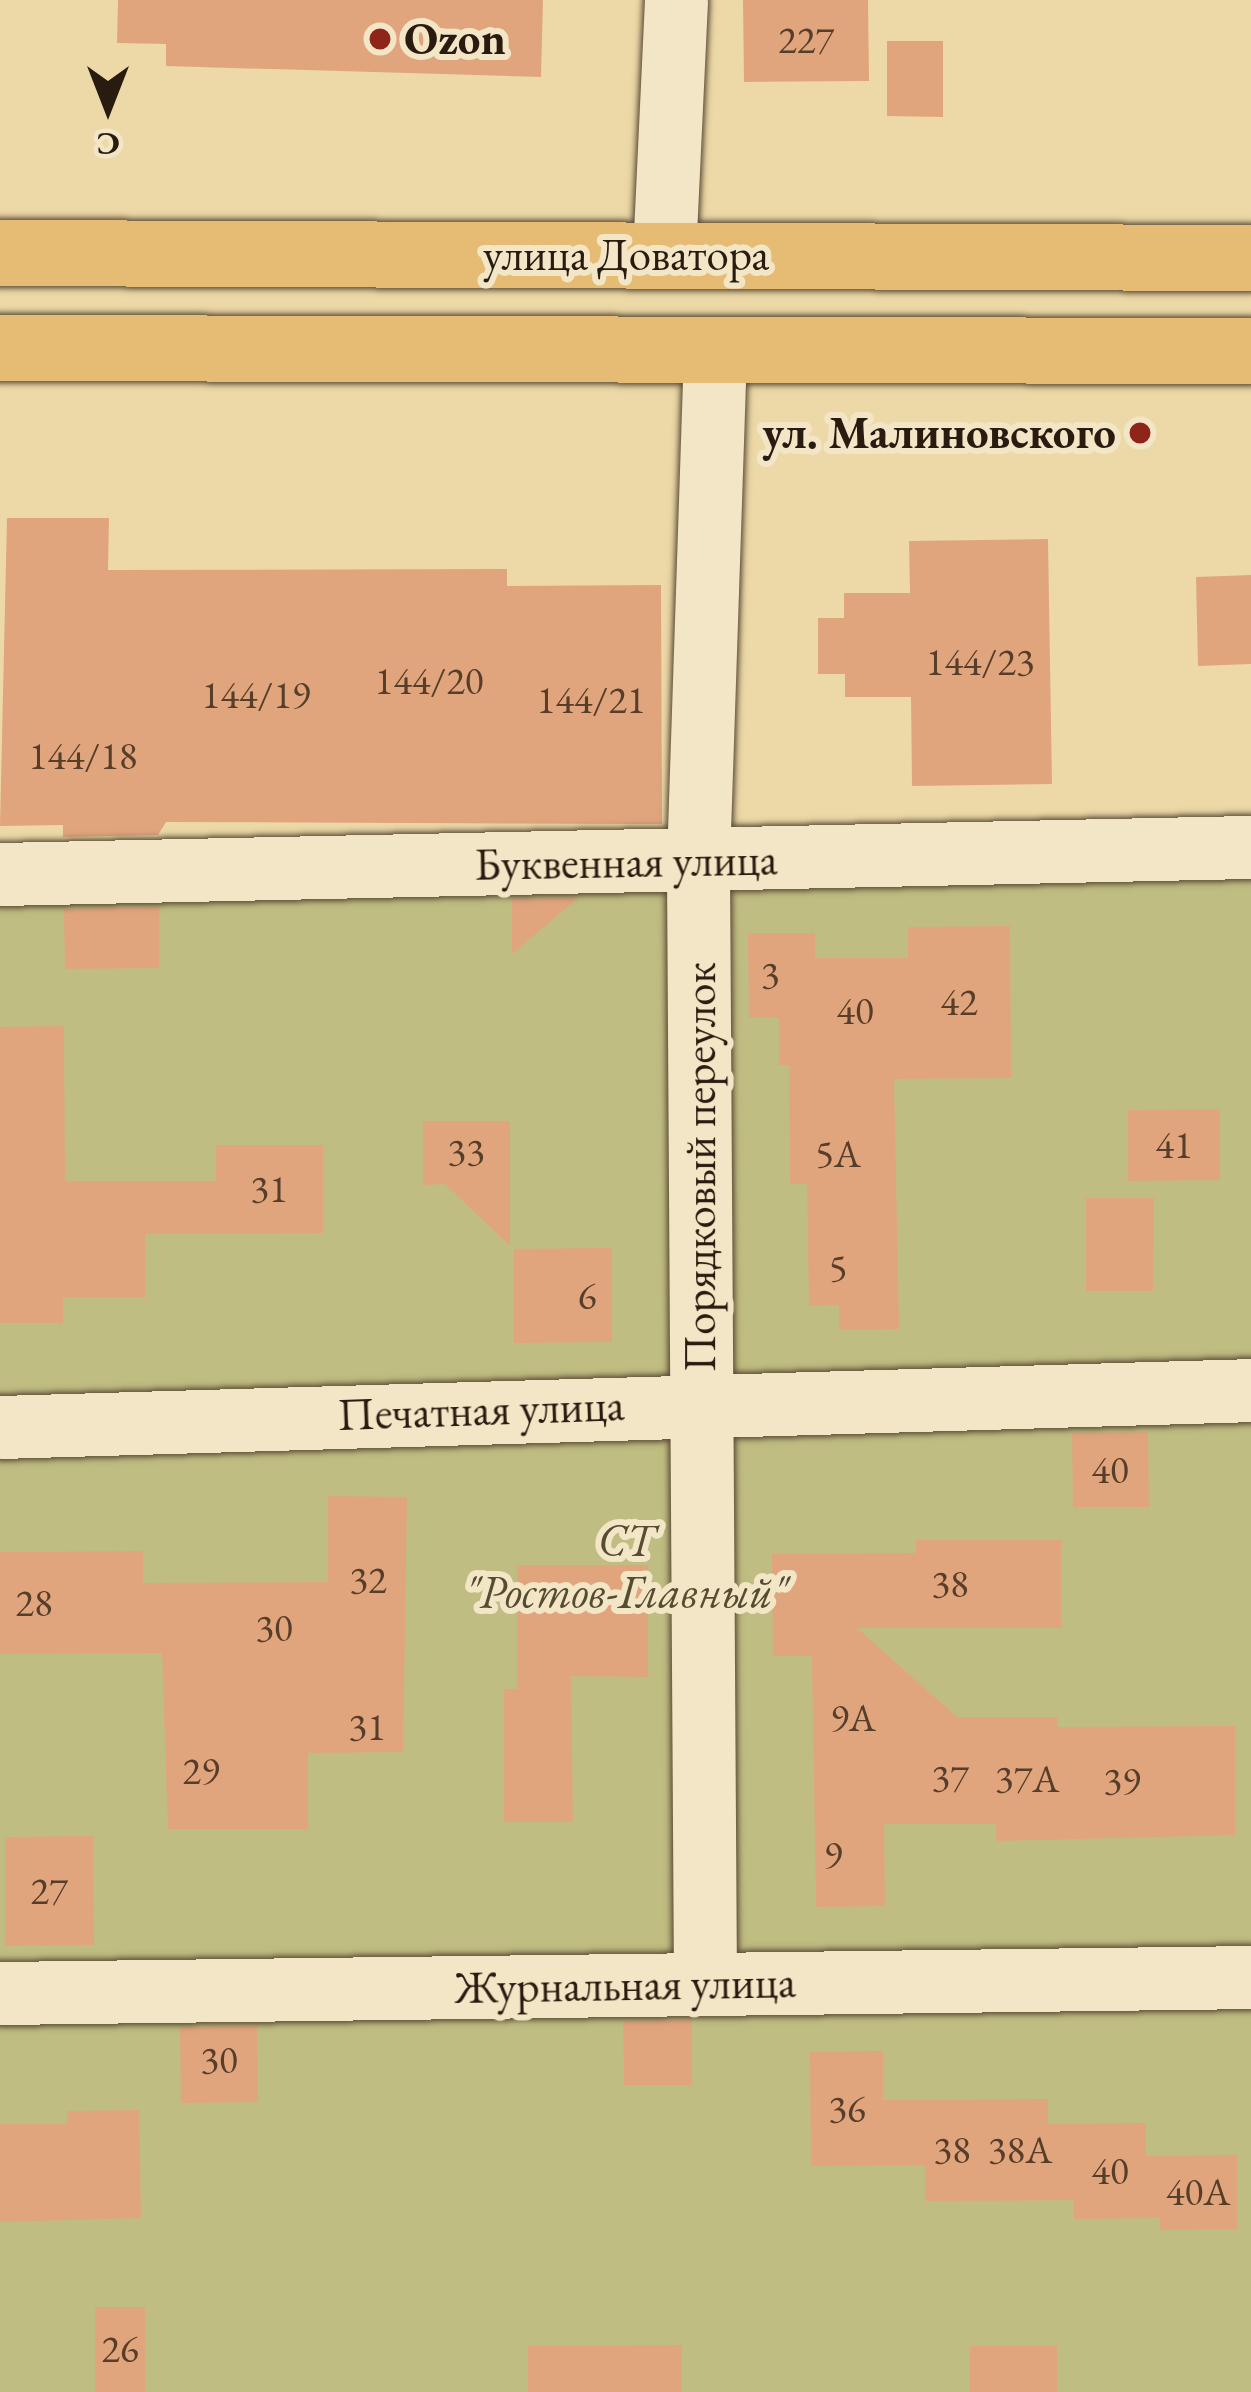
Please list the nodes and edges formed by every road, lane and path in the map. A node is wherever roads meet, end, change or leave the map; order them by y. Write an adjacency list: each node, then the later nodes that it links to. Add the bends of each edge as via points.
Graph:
1 (676, 0): 3 (street)
2 (0, 253): 3 (main road, улица Доватора)
3 (664, 255): 4 (main road, улица Доватора)
4 (1251, 258)
5 (0, 348): 6 (main road)
6 (715, 351): 7 (main road); 9 (street, Порядковый переулок)
7 (1251, 351)
8 (1251, 847): 9 (street, Буквенная улица)
9 (698, 861): 10 (street, Буквенная улица); 12 (street, Порядковый переулок)
10 (0, 874)
11 (1251, 1390): 12 (street, Печатная улица)
12 (701, 1402): 13 (street, Печатная улица); 15 (street, Порядковый переулок)
13 (0, 1427)
14 (1251, 1977): 15 (street, Журнальная улица)
15 (705, 1984): 16 (street, Журнальная улица)
16 (0, 1993)

